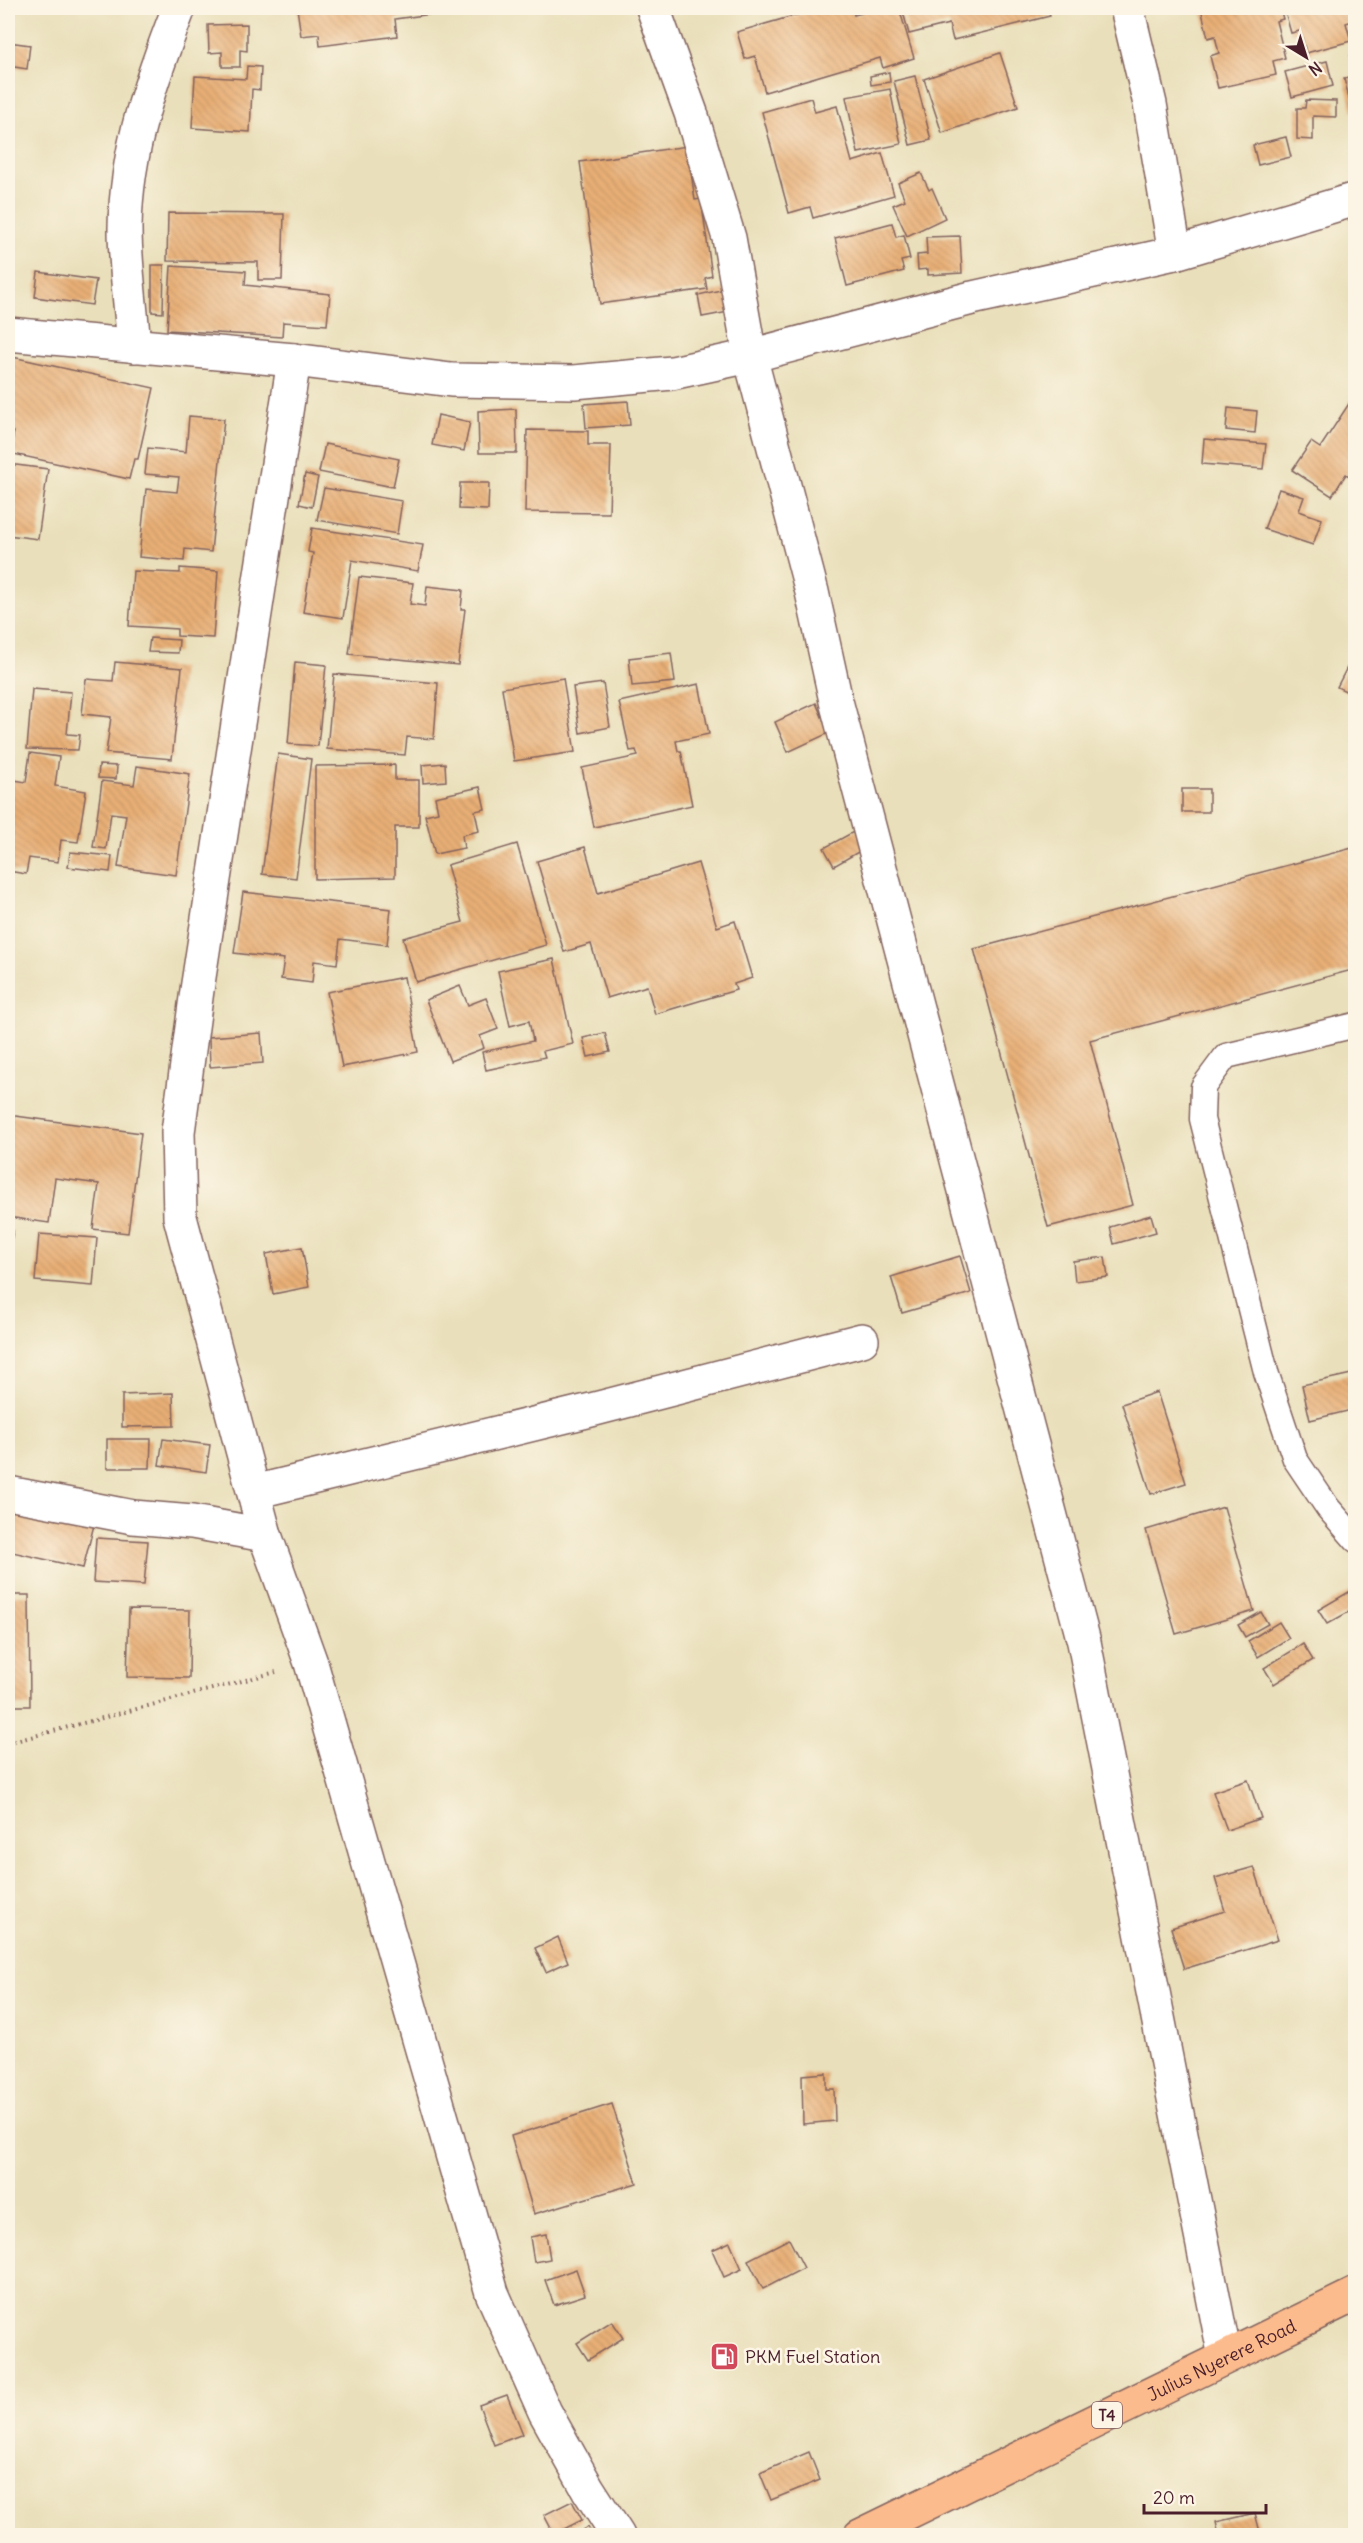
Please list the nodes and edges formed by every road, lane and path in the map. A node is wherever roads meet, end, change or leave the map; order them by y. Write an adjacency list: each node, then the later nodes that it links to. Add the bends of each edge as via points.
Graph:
1 (179, 8): 7 (street, via 140,118 131,169 125,228)
2 (653, 8): 8 (street, via 691,113 729,238)
3 (1127, 8): 5 (street, via 1150,104)
4 (1356, 199): 5 (street)
5 (1175, 253): 8 (street, via 972,298)
6 (8, 334): 7 (street)
7 (134, 346): 9 (street)
8 (750, 356): 9 (street, via 672,373 574,382 451,380); 19 (street, via 898,942 1084,1642)
9 (294, 360): 12 (street, via 178,1132 180,1217)
10 (1356, 1025): 15 (lane, via 1227,1056 1203,1087 1202,1119 1266,1372 1295,1459 1328,1508)
11 (862, 1340): 12 (street)
12 (254, 1492): 14 (street)
13 (8, 1493): 14 (street, via 133,1517 192,1522)
14 (265, 1535): 16 (street)
15 (1356, 1540)
16 (311, 1663): 17 (path); 20 (street, via 492,2293 545,2412)
17 (8, 1743)
18 (1356, 2294): 19 (highway, Julius Nyerere Road / T4)
19 (1225, 2357): 21 (highway, Julius Nyerere Road / T4)
20 (618, 2535)
21 (860, 2535)

